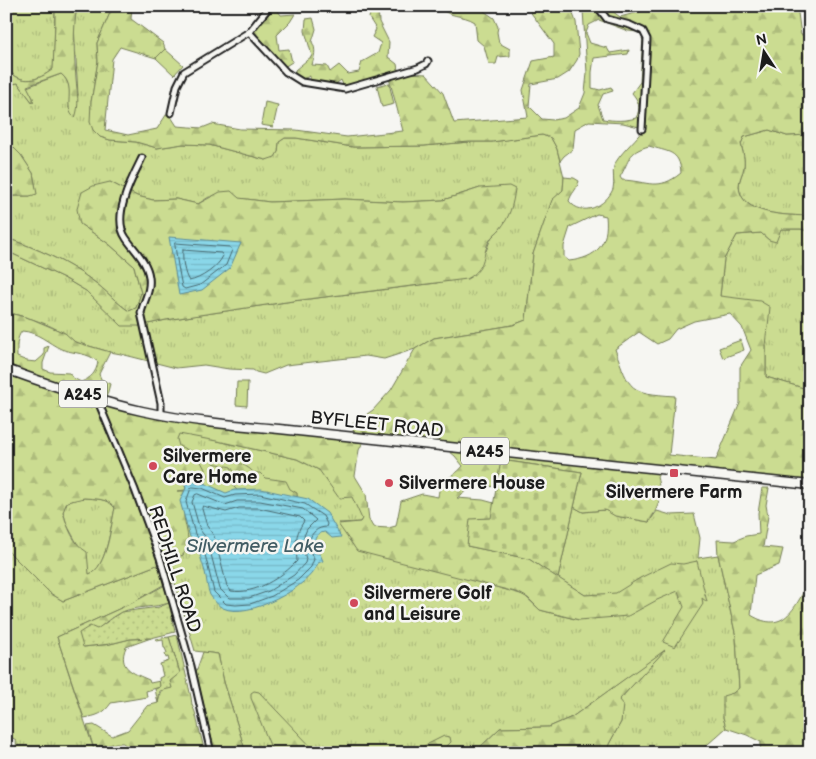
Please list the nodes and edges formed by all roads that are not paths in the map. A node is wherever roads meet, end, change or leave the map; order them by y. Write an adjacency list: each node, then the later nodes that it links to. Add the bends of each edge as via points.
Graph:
1 (270, 6): 3 (street)
2 (597, 6): 6 (street, via 607,19 643,31 647,39)
3 (249, 32): 4 (street, via 286,72 302,82 338,89 418,68); 5 (street, via 184,72)
4 (428, 61)
5 (170, 113)
6 (642, 129)
7 (142, 158): 10 (street, via 122,203 121,227 124,236 144,261 149,276 149,294 141,314)
8 (6, 369): 9 (main road, BYFLEET ROAD / A245)
9 (97, 398): 10 (main road, BYFLEET ROAD / A245); 12 (street, REDHILL ROAD, via 160,558 191,666)
10 (161, 415): 11 (main road, BYFLEET ROAD / A245)
11 (810, 485)
12 (211, 753)

